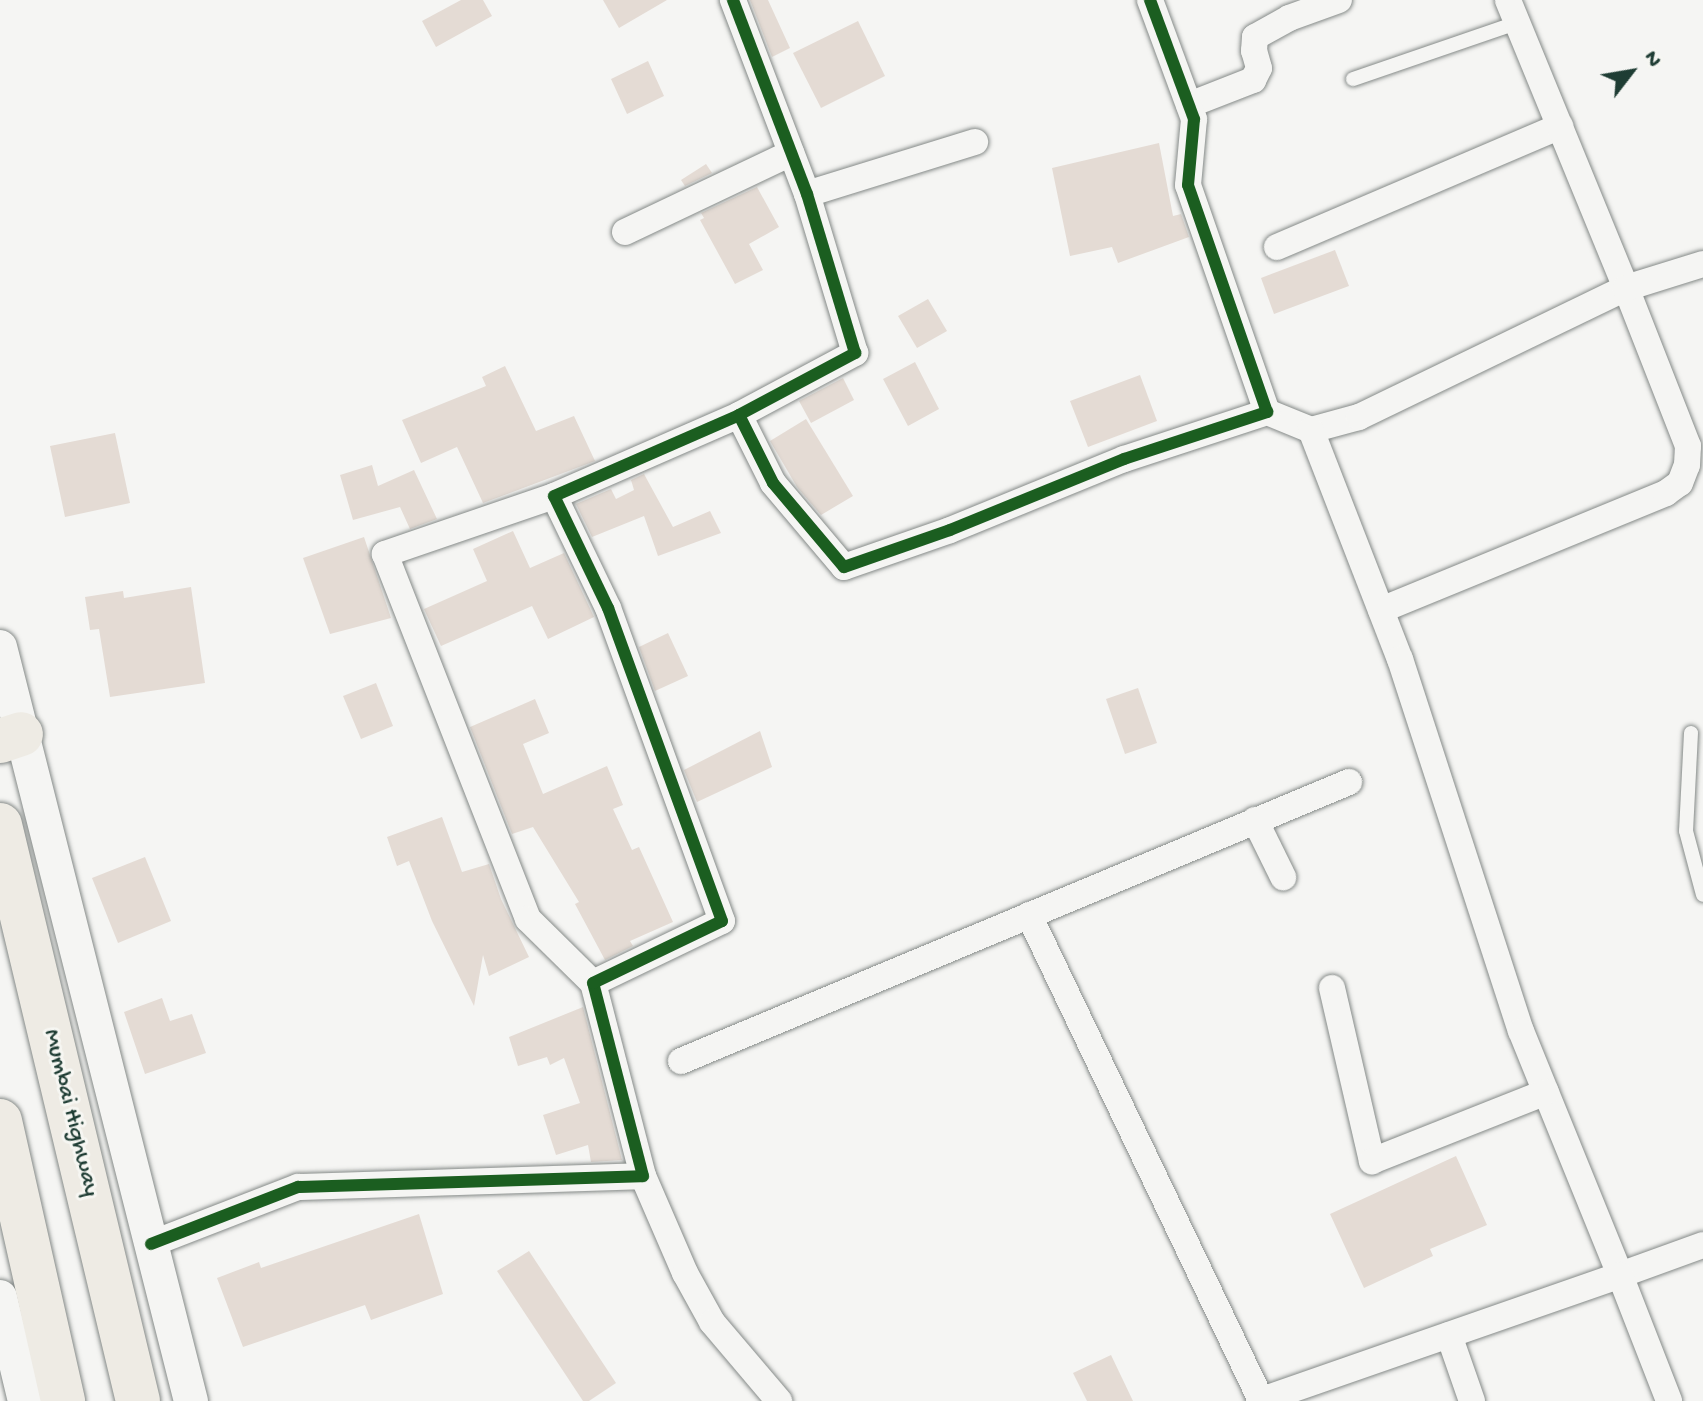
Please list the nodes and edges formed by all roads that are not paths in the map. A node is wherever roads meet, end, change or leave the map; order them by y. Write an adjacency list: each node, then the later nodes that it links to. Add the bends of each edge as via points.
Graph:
1 (733, 0): 9 (street)
2 (1150, 0): 6 (street)
3 (1339, 0): 6 (street, via 1255,37 1259,68 1253,80)
4 (1512, 11): 5 (lane); 7 (street)
5 (1353, 79)
6 (1189, 105): 15 (street, via 1194,119 1188,185)
7 (1560, 126): 12 (street); 14 (street)
8 (975, 142): 10 (street)
9 (791, 153): 10 (street); 11 (street)
10 (807, 194): 16 (street, via 855,353)
11 (625, 232)
12 (1277, 247)
13 (1703, 264): 14 (street)
14 (1626, 288): 17 (street, via 1359,417); 19 (street, via 1688,446 1680,483)
15 (1267, 412): 16 (street, via 1124,459 844,567 773,483); 17 (street)
16 (739, 415): 18 (street)
17 (1311, 430): 19 (street)
18 (554, 496): 29 (street, via 608,608 722,921); 29 (street, via 385,554 528,919)
19 (1381, 610): 32 (street)
20 (0, 647): 22 (street)
21 (1691, 733): 27 (lane, via 1686,831)
22 (10, 737): 35 (street)
23 (1349, 782): 24 (street)
24 (1255, 820): 26 (street); 28 (street)
25 (0, 825): 43 (highway, Mumbai Highway)
26 (1283, 877)
27 (1703, 895)
28 (1029, 915): 31 (street); 40 (street)
29 (593, 983): 34 (street)
30 (1332, 988): 32 (street, via 1372,1161)
31 (681, 1061)
32 (1546, 1092): 37 (street)
33 (0, 1121): 42 (highway)
34 (643, 1176): 35 (street, via 298,1187); 45 (street, via 712,1322)
35 (151, 1244): 44 (street)
36 (1703, 1245): 37 (street)
37 (1620, 1275): 39 (street); 47 (street)
38 (0, 1297): 41 (street)
39 (1449, 1335): 40 (street); 46 (street)
40 (1260, 1400)
41 (25, 1401)
42 (63, 1401)
43 (138, 1401)
44 (191, 1401)
45 (779, 1401)
46 (1472, 1401)
47 (1669, 1401)

